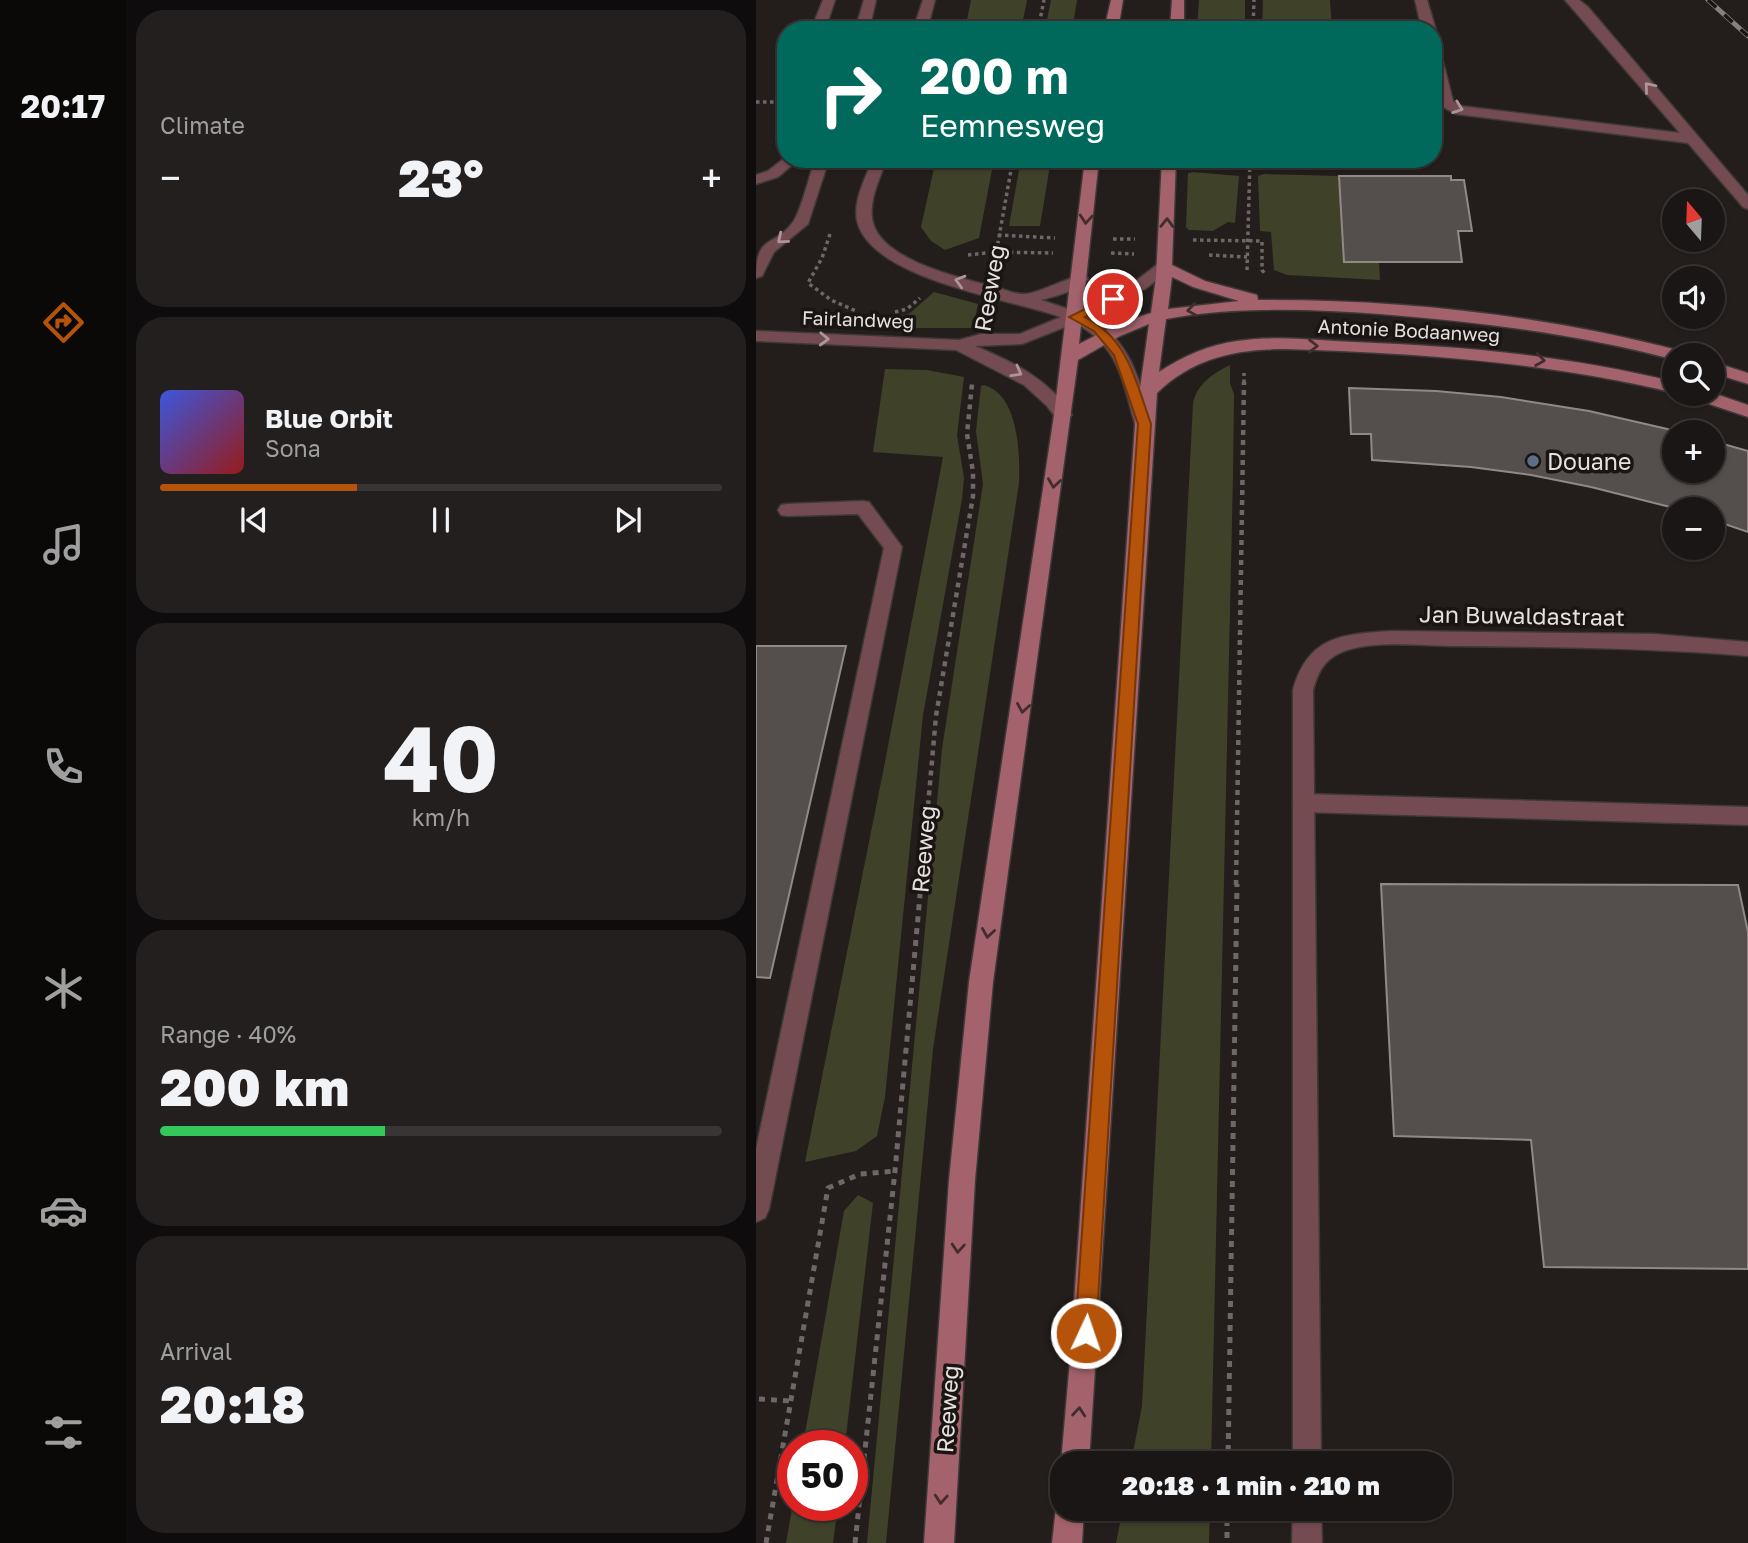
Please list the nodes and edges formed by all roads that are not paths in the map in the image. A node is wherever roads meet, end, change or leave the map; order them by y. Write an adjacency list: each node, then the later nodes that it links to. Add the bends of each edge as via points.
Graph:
1 (830, 0): 8 (street)
2 (870, 0): 9 (street)
3 (929, 0): 10 (street)
4 (1117, 0): 11 (main road)
5 (1178, 0): 12 (main road)
6 (1422, 0): 13 (street)
7 (1571, 0): 15 (street, one-way to 7)
8 (822, 21)
9 (864, 21)
10 (923, 21)
11 (1113, 21)
12 (1177, 21)
13 (1427, 21)
14 (1442, 87): 15 (street, one-way to 15, via 1446,103 1456,110)
15 (1693, 139): 22 (street)
16 (781, 168): 21 (street)
17 (819, 168): 24 (street, one-way to 24, via 800,224 768,250)
18 (877, 168): 26 (street, one-way to 18, via 915,267 885,253 866,229 864,205)
19 (1091, 168): 25 (main road, Reeweg, one-way to 25)
20 (1169, 168): 23 (main road, one-way to 20)
21 (756, 180)
22 (1748, 204)
23 (1165, 260): 27 (main road, Antonie Bodaanweg, via 1192,282); 28 (main road); 29 (street, via 1139,286)
24 (756, 273)
25 (1080, 279): 26 (street); 29 (main road, Reeweg)
26 (1026, 299): 29 (street)
27 (1273, 305): 28 (main road, Antonie Bodaanweg, one-way to 28); 33 (main road, Antonie Bodaanweg, via 1405,311 1512,323)
28 (1159, 316): 31 (main road, Antonie Bodaanweg); 38 (main road)
29 (1075, 317): 31 (street); 32 (street, via 1022,339 981,339); 34 (main road, Reeweg)
30 (756, 336): 32 (street, Fairlandweg, one-way to 32)
31 (1107, 337): 34 (main road, Antonie Bodaanweg); 42 (street, via 1127,370)
32 (959, 345): 41 (street, one-way to 41, via 1032,381 1055,401)
33 (1662, 352)
34 (1070, 357): 41 (main road, Reeweg)
35 (1725, 371): 36 (main road)
36 (1748, 379)
37 (1662, 385): 38 (main road, Antonie Bodaanweg, one-way to 37, via 1189,362 1225,348 1245,346 1496,355 1594,369)
38 (1150, 390): 42 (main road)
39 (1725, 403): 40 (main road)
40 (1748, 411)
41 (1063, 415): 52 (main road, Reeweg, one-way to 52, via 981,982 962,1180)
42 (1144, 424): 48 (main road, one-way to 42)
43 (787, 510): 47 (street, via 863,507 893,547)
44 (1748, 649): 45 (street, Jan Buwaldastraat, via 1654,641 1392,638 1350,641 1325,649 1307,672 1303,690)
45 (1304, 803): 46 (street); 49 (street)
46 (1748, 816)
47 (756, 1209)
48 (1076, 1451)
49 (1307, 1451)
50 (1069, 1521): 53 (main road)
51 (1307, 1521): 54 (street)
52 (939, 1543)
53 (1067, 1543)
54 (1307, 1543)

